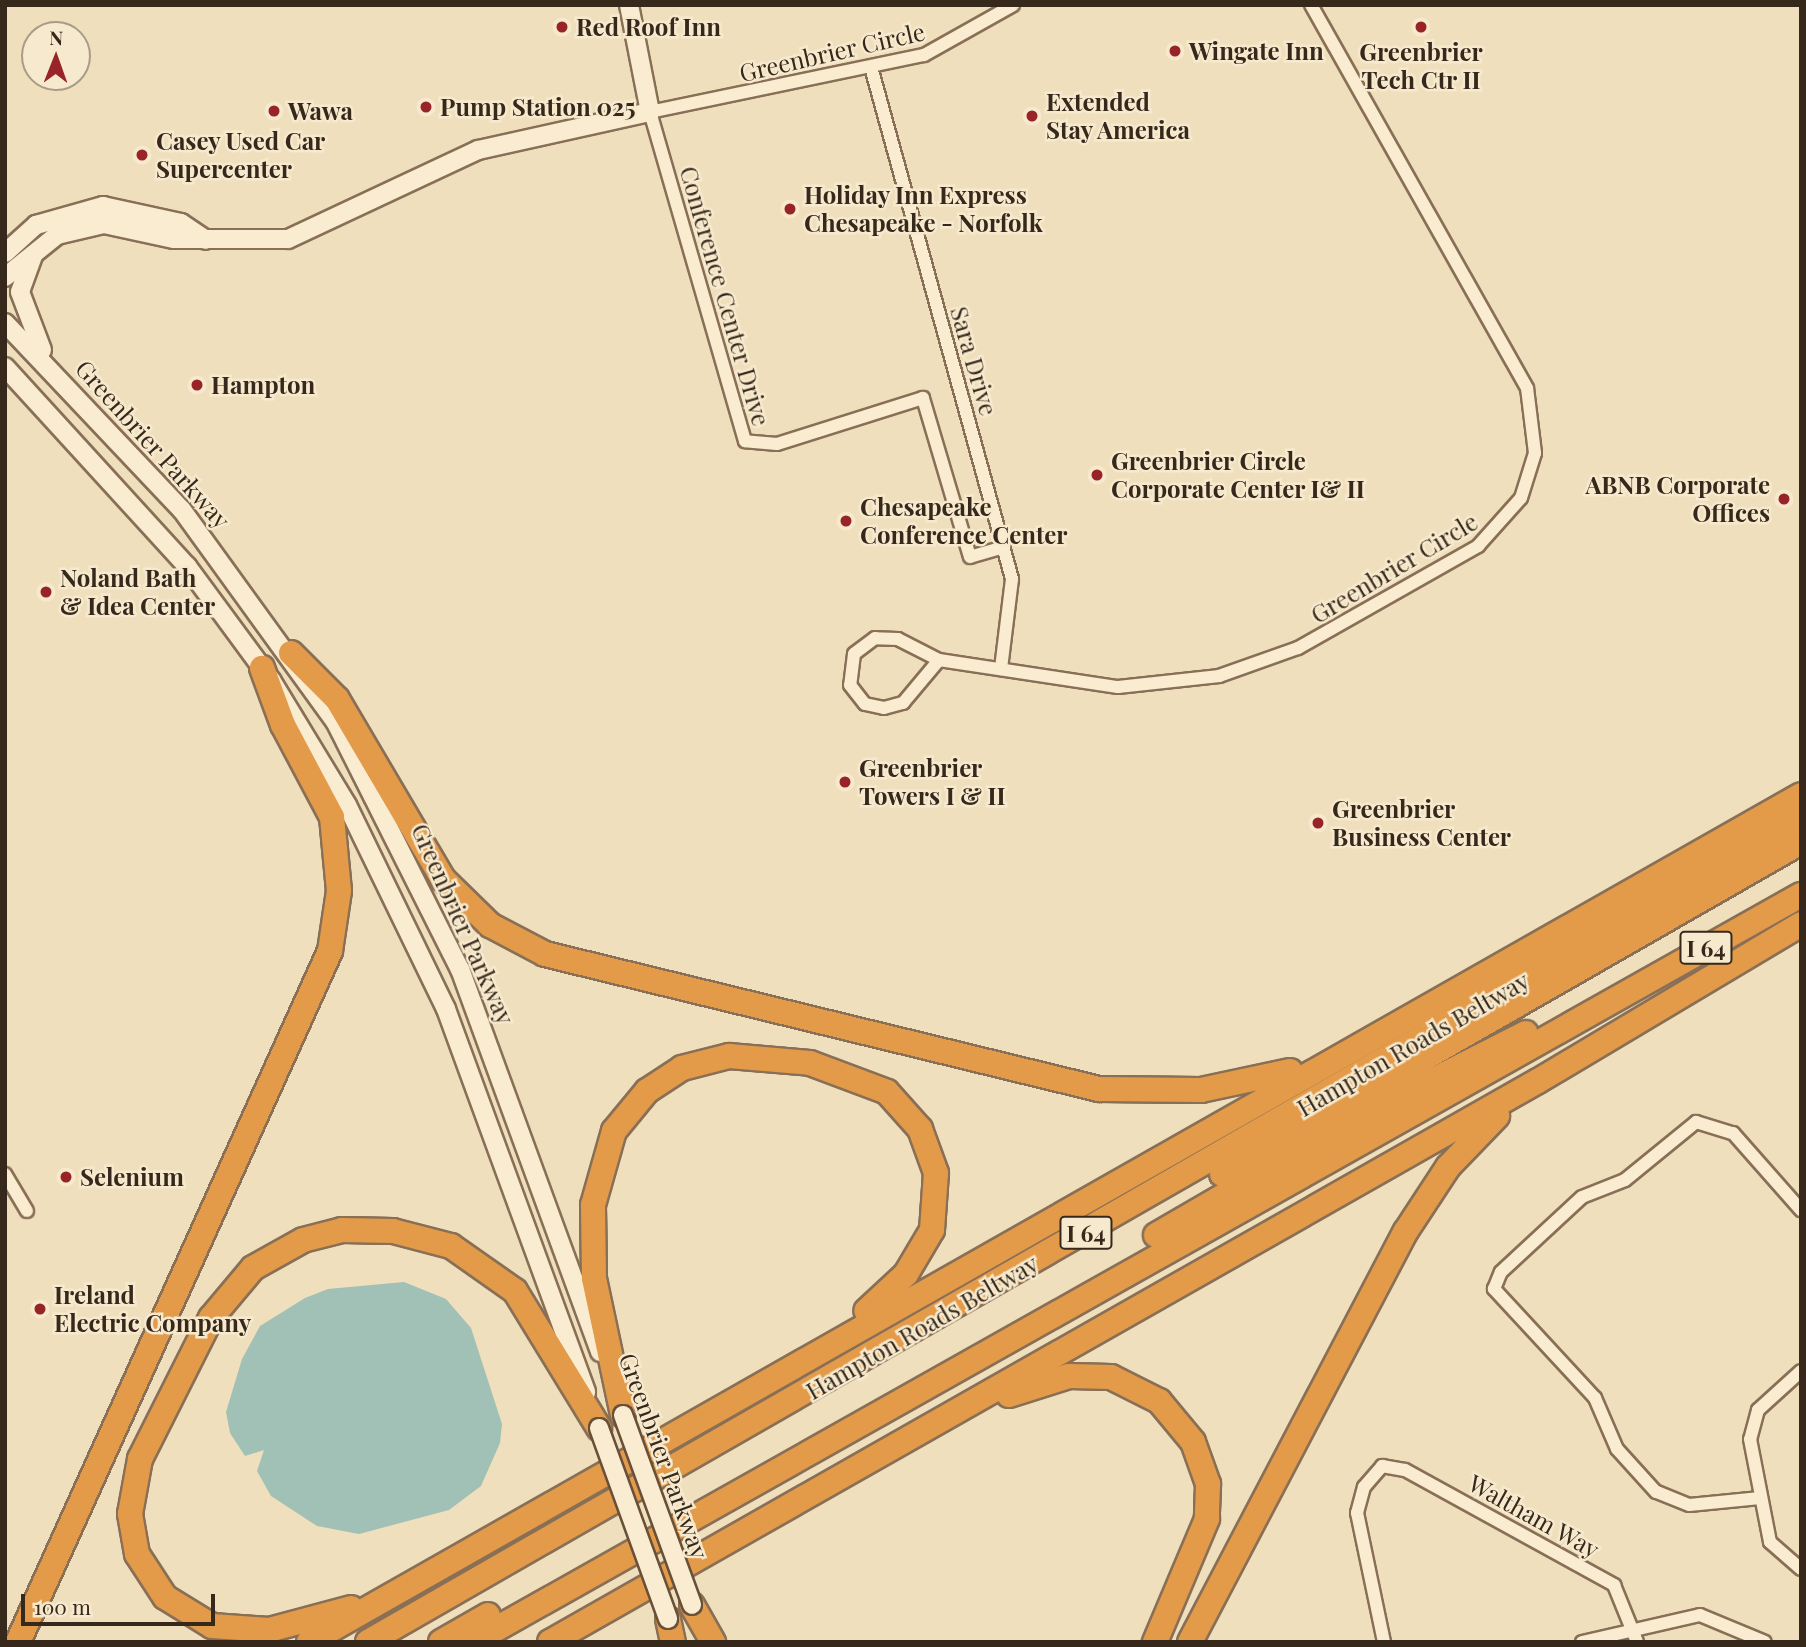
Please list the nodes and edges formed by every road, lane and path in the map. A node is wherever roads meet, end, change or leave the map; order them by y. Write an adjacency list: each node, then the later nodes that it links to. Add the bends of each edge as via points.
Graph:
1 (629, 5): 5 (main road)
2 (1013, 5): 4 (street, Greenbrier Circle, via 943,47)
3 (1311, 5): 19 (street, Greenbrier Circle, via 1527,388 1535,453 1521,498 1478,547 1258,664 1177,684 1118,687)
4 (871, 67): 5 (street, Greenbrier Circle); 15 (street, Sara Drive)
5 (650, 112): 8 (main road, via 478,150 288,239); 15 (street, Conference Center Drive, via 745,442 777,444 923,398 970,557)
6 (36, 225): 7 (main road); 8 (main road, via 70,211 120,207 181,223); 10 (main road)
7 (5, 240)
8 (206, 240): 9 (main road, via 104,224)
9 (40, 244): 11 (main road); 13 (main road, via 20,292 26,320)
10 (5, 253)
11 (5, 277)
12 (5, 323): 13 (main road, Greenbrier Parkway)
13 (50, 366): 16 (main road, Greenbrier Parkway, via 159,482)
14 (5, 367): 18 (main road, Greenbrier Parkway, via 157,529)
15 (1004, 547): 19 (street, Sara Drive, via 1012,594)
16 (291, 653): 26 (highway, via 338,699 443,879 490,925 545,954 1123,1091 1201,1090 1262,1080); 34 (main road, Greenbrier Parkway, via 371,785 441,923)
17 (939, 660): 17 (street, Greenbrier Circle, via 898,639 875,638 854,654 850,685 865,704 895,707); 19 (street, Greenbrier Circle)
18 (262, 668): 35 (main road, Greenbrier Parkway, via 347,805 426,961); 44 (highway, via 283,725 332,817 339,880 330,951)
19 (1001, 668)
20 (1801, 795): 26 (highway)
21 (1801, 820): 46 (highway, Hampton Roads Beltway / I 64)
22 (1801, 842): 47 (highway)
23 (1801, 895): 25 (highway, Hampton Roads Beltway / I 64)
24 (1801, 924): 27 (highway)
25 (1611, 1000): 48 (highway, via 1491,1047 1351,1122); 49 (highway, Hampton Roads Beltway / I 64)
26 (1368, 1038): 32 (highway)
27 (1576, 1058): 36 (highway); 53 (highway, via 1496,1116 1426,1196)
28 (5, 1174): 31 (street)
29 (1798, 1192): 30 (street); 37 (street, via 1734,1133 1696,1122 1625,1180 1582,1197 1501,1272 1494,1289 1595,1398 1617,1449 1656,1492 1689,1505)
30 (1801, 1210)
31 (27, 1211)
32 (829, 1345): 34 (highway, via 906,1274 927,1242 937,1200 924,1136 897,1099 854,1075 776,1057 706,1059 658,1082 635,1102 614,1131 598,1175 591,1252); 39 (highway)
33 (1801, 1371): 37 (street, via 1758,1410 1752,1424)
34 (623, 1415): 40 (main road, Greenbrier Parkway, bridge)
35 (599, 1428): 39 (highway, via 515,1291 451,1246 393,1231 342,1230 303,1240 253,1268 215,1311 140,1459 130,1507 137,1554 177,1607 229,1630 269,1630); 41 (main road, Greenbrier Parkway, bridge)
36 (897, 1446): 43 (highway); 52 (highway, via 1024,1389 1069,1376 1111,1377 1159,1401 1199,1452 1208,1508 1202,1542)
37 (1760, 1498): 38 (street, via 1770,1542)
38 (1801, 1569)
39 (395, 1595): 45 (highway)
40 (692, 1605): 50 (main road, Greenbrier Parkway); 51 (highway)
41 (673, 1634)
42 (1636, 1636): 54 (street, Waltham Way, via 1614,1586 1405,1470 1376,1469 1357,1513); 55 (street); 56 (street, via 1700,1615)
43 (554, 1640)
44 (19, 1642)
45 (309, 1642)
46 (368, 1642)
47 (400, 1642)
48 (441, 1642)
49 (473, 1642)
50 (705, 1642)
51 (713, 1642)
52 (1155, 1642)
53 (1190, 1642)
54 (1384, 1642)
55 (1582, 1642)
56 (1765, 1642)

